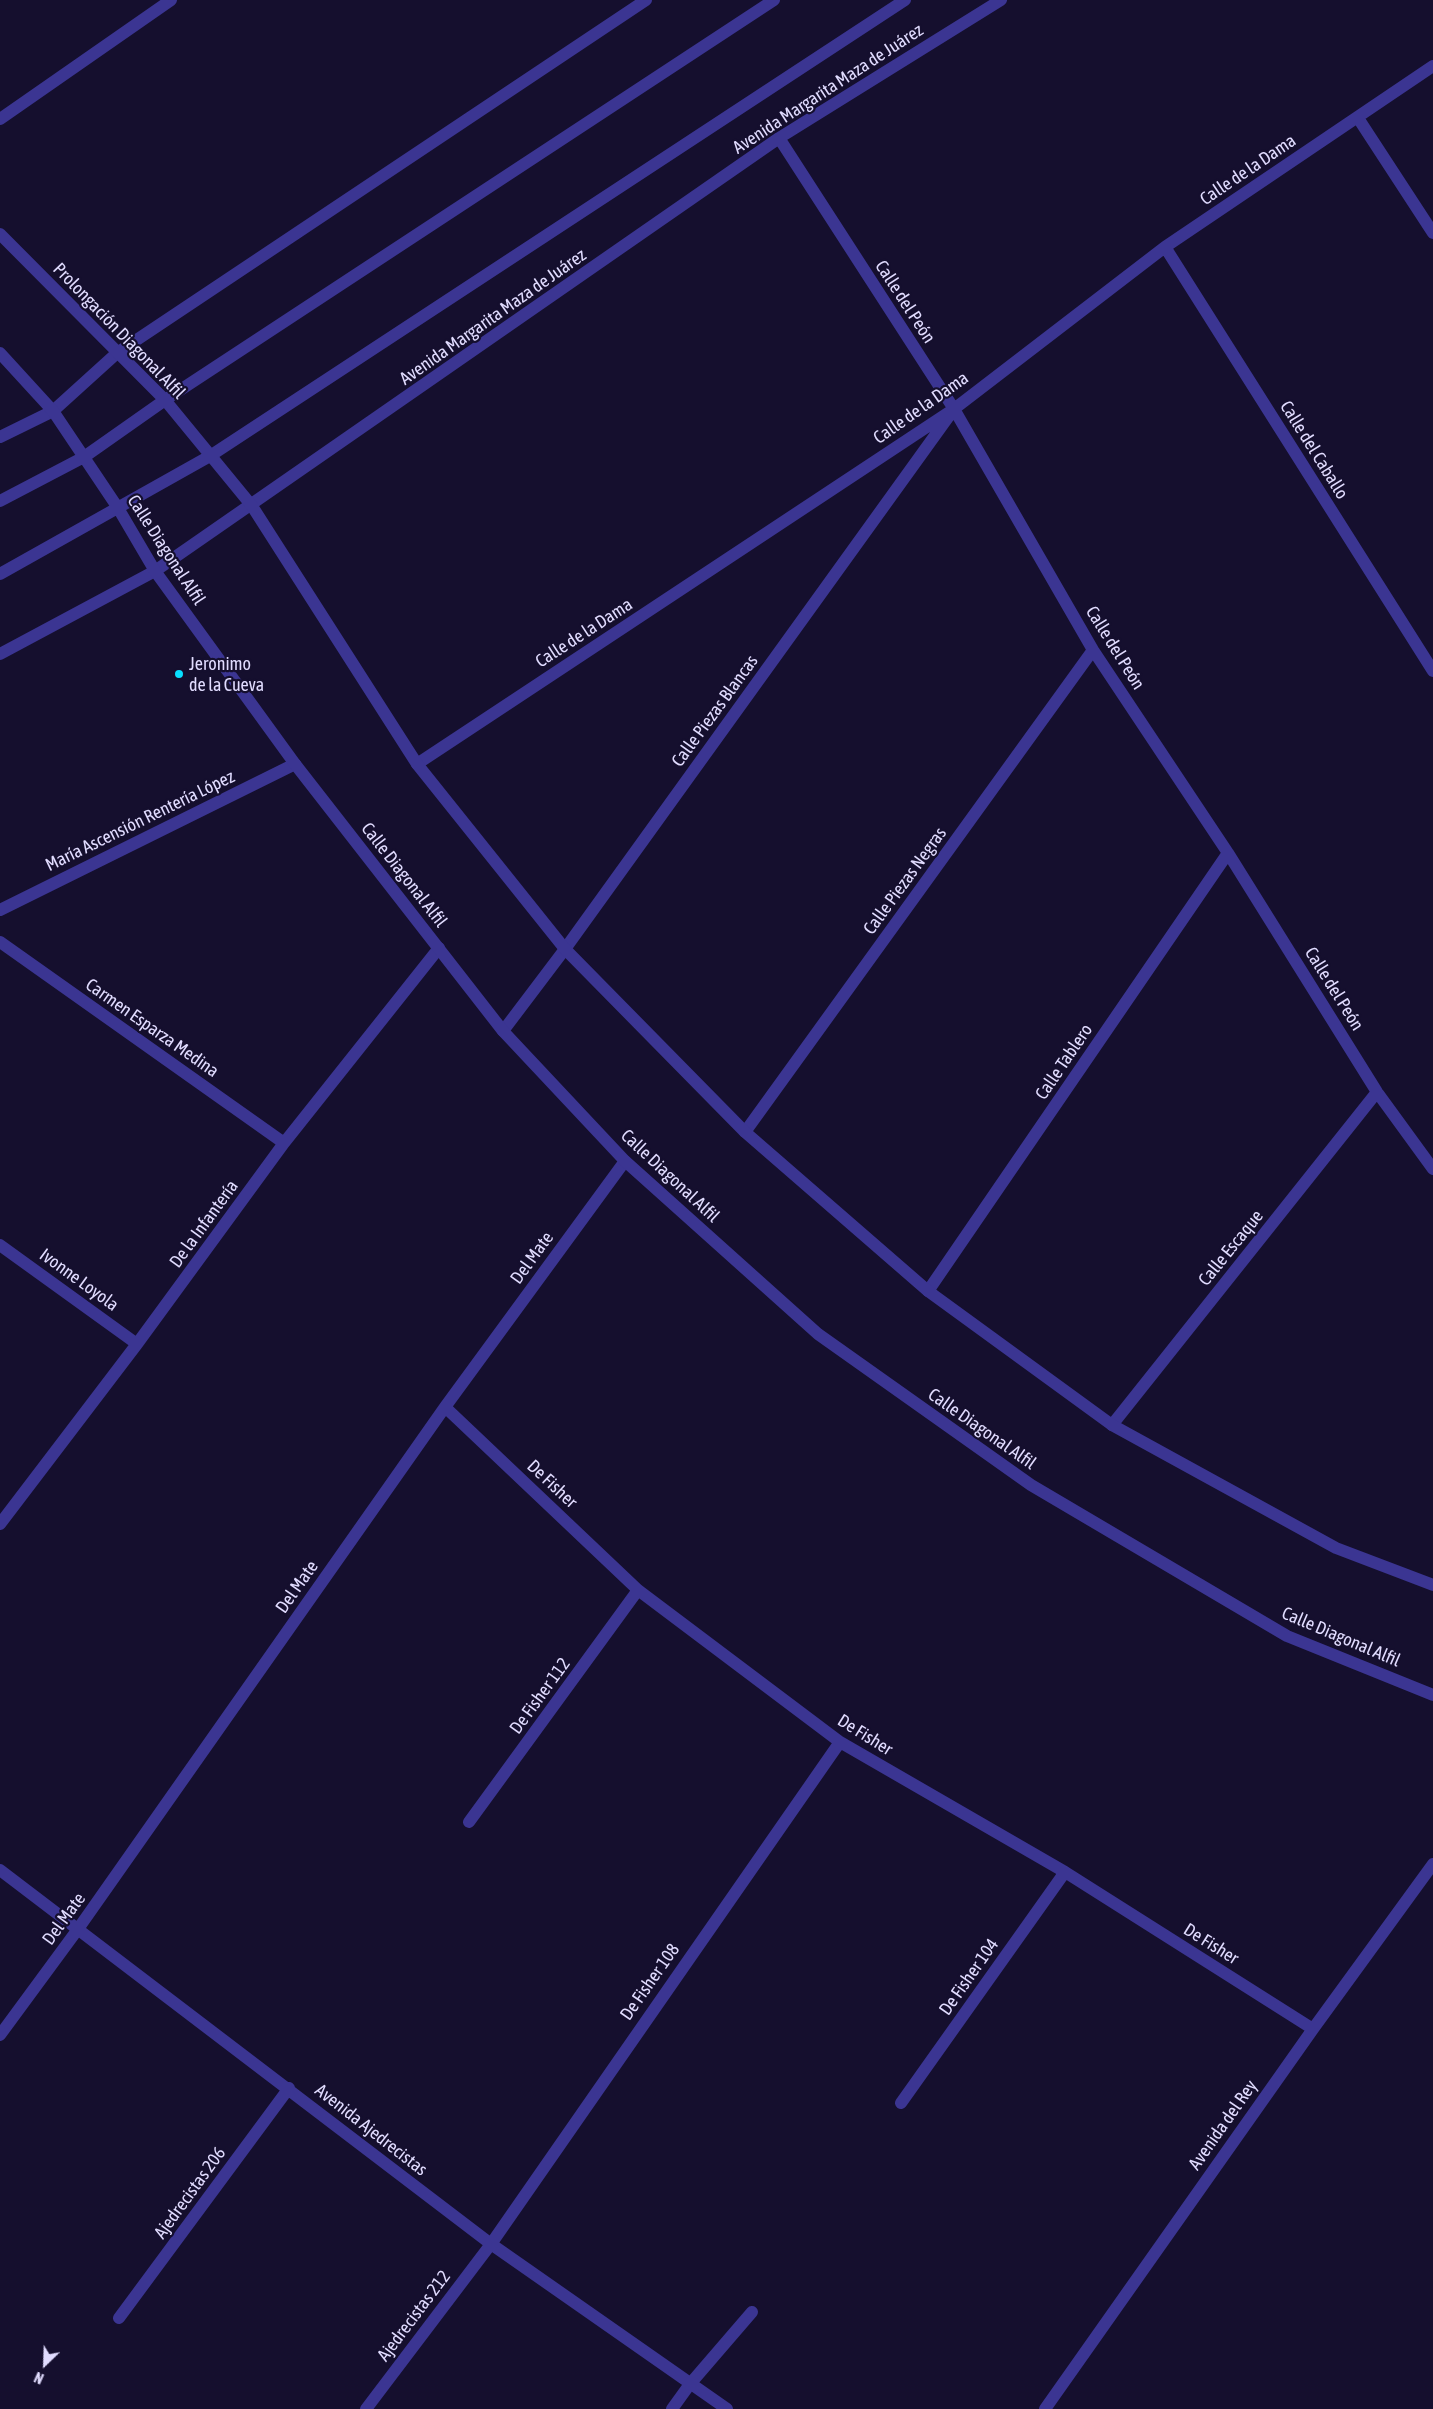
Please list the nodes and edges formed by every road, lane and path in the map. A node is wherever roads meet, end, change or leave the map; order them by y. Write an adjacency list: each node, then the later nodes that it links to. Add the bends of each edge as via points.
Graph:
1 (171, 0): 7 (street)
2 (646, 0): 14 (street)
3 (774, 0): 15 (street)
4 (905, 0): 19 (street, Avenida Margarita Maza de Juárez)
5 (1001, 0): 9 (street, Avenida Margarita Maza de Juárez)
6 (1433, 66): 8 (street, Calle de la Dama)
7 (0, 118)
8 (1358, 118): 10 (street); 12 (street, Calle de la Dama)
9 (779, 138): 16 (street, Calle del Peón); 22 (street, Avenida Margarita Maza de Juárez)
10 (1433, 233)
11 (0, 234): 14 (street, Prolongación Diagonal Alfil)
12 (1166, 248): 16 (street, Calle de la Dama); 28 (street, Calle del Caballo)
13 (0, 353): 17 (street)
14 (117, 353): 15 (street, Prolongación Diagonal Alfil); 17 (street)
15 (164, 400): 19 (street, Prolongación Diagonal Alfil); 20 (street)
16 (954, 409): 26 (street, Calle del Peón); 30 (street, Calle de la Dama); 35 (street, Calle Piezas Blancas)
17 (52, 411): 18 (street); 20 (street)
18 (0, 437)
19 (210, 456): 22 (street); 23 (street, Avenida Margarita Maza de Juárez)
20 (84, 457): 21 (street); 23 (street, Calle Diagonal Alfil)
21 (0, 501)
22 (252, 506): 24 (street, Avenida Margarita Maza de Juárez); 30 (street)
23 (118, 508): 24 (street, Calle Diagonal Alfil); 25 (street, Avenida Margarita Maza de Juárez)
24 (155, 571): 27 (street, Avenida Margarita Maza de Juárez); 29 (street, Calle Diagonal Alfil)
25 (0, 574)
26 (1093, 650): 31 (street, Calle del Peón); 38 (street, Calle Piezas Negras)
27 (0, 654)
28 (1433, 671)
29 (295, 764): 32 (street, María Ascensión Rentería López); 34 (street, Calle Diagonal Alfil)
30 (417, 764): 35 (street)
31 (1228, 853): 37 (street, Calle del Peón); 43 (street, Calle Tablero)
32 (0, 910)
33 (0, 942): 39 (street, Carmen Esparza Medina)
34 (439, 948): 36 (street, Calle Diagonal Alfil); 39 (street, De la Infantería)
35 (565, 949): 36 (street, Calle Piezas Blancas); 38 (street)
36 (503, 1031): 40 (street, Calle Diagonal Alfil)
37 (1378, 1092): 41 (street, Calle del Peón); 46 (street, Calle Escaque)
38 (745, 1132): 43 (street)
39 (284, 1144): 44 (street, De la Infantería)
40 (625, 1161): 45 (street, Del Mate); 50 (street, Calle Diagonal Alfil, via 818,1334 1031,1485 1287,1636)
41 (1433, 1169)
42 (0, 1245): 44 (street, Ivonne Loyola)
43 (928, 1291): 46 (street)
44 (137, 1344): 47 (street, De la Infantería)
45 (445, 1407): 49 (street, De Fisher); 56 (street, Del Mate)
46 (1112, 1425): 48 (street, via 1336,1548)
47 (0, 1524)
48 (1433, 1585)
49 (638, 1590): 51 (street, De Fisher); 52 (street, De Fisher 112)
50 (1433, 1695)
51 (840, 1742): 55 (street, De Fisher); 61 (street, De Fisher 108)
52 (469, 1822)
53 (1433, 1864): 57 (street, Avenida del Rey)
54 (0, 1870): 56 (street, Avenida Ajedrecistas)
55 (1065, 1872): 57 (street, De Fisher); 60 (street, De Fisher 104)
56 (78, 1929): 58 (street, Del Mate); 59 (street, Avenida Ajedrecistas)
57 (1312, 2029): 68 (street, Avenida del Rey)
58 (0, 2035)
59 (288, 2088): 61 (street, Avenida Ajedrecistas); 63 (street, Ajedrecistas 206)
60 (901, 2103)
61 (491, 2244): 64 (street, Avenida Ajedrecistas); 65 (street, Ajedrecistas 212)
62 (752, 2312): 64 (street)
63 (119, 2318)
64 (690, 2384): 66 (street); 67 (street, Avenida Ajedrecistas)
65 (366, 2409)
66 (672, 2409)
67 (727, 2409)
68 (1045, 2409)

